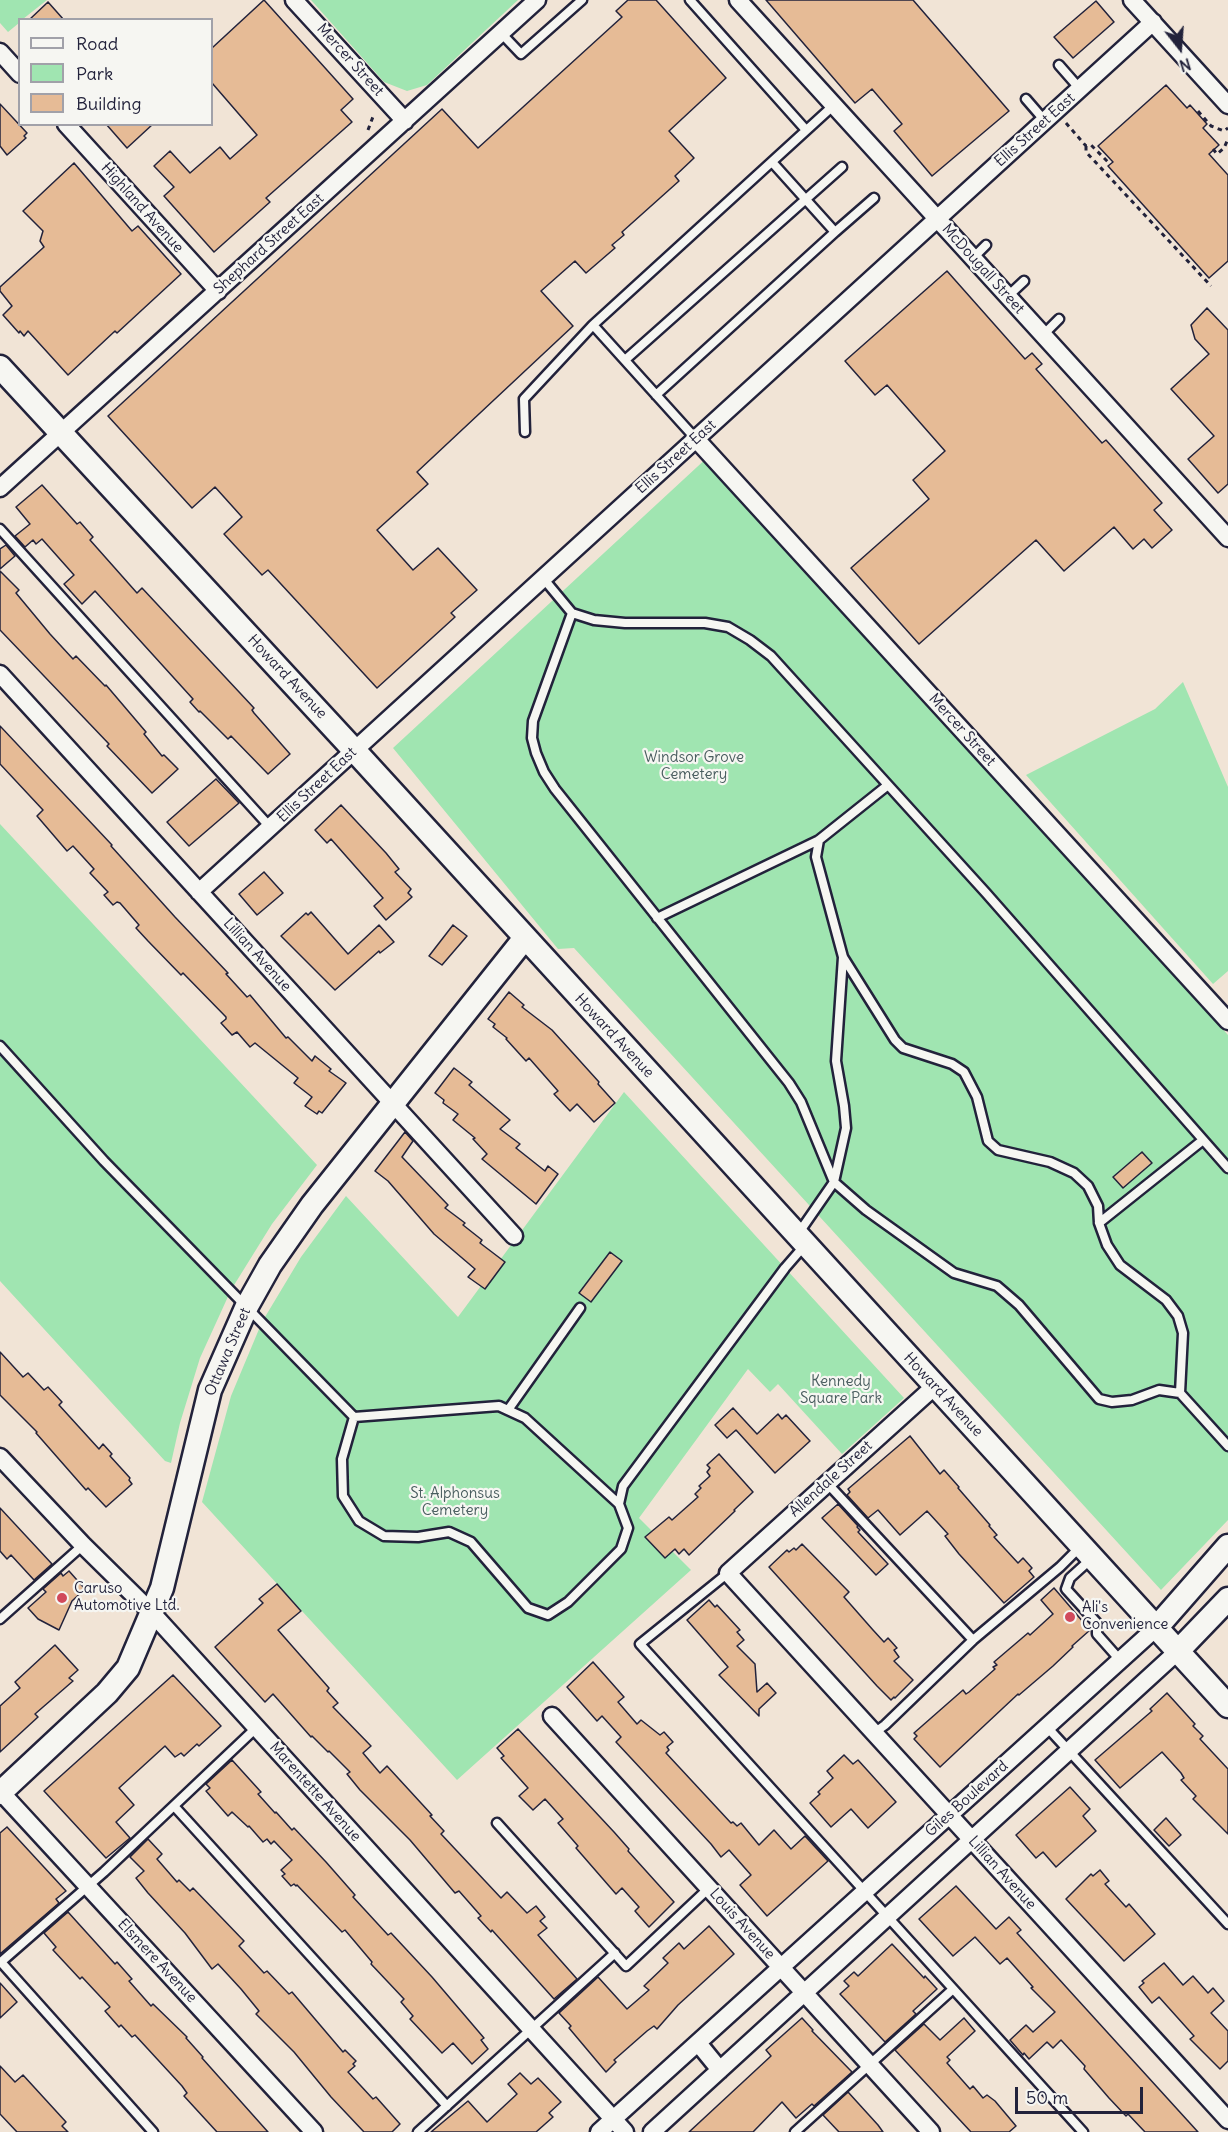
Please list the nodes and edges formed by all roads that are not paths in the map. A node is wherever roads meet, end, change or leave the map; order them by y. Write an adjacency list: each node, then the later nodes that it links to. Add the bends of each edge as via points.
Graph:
1 (294, 0): 16 (street, Mercer Street)
2 (537, 0): 8 (street, Shephard Street East)
3 (582, 0): 8 (lane, via 521,54)
4 (690, 0): 19 (lane)
5 (738, 0): 15 (street, McDougall Street)
6 (1132, 0): 7 (street)
7 (1153, 22): 12 (street, Ellis Street East); 13 (street)
8 (501, 33): 16 (street, Shephard Street East)
9 (0, 52): 11 (street)
10 (1059, 65): 12 (lane)
11 (18, 72)
12 (1080, 88): 17 (street, Ellis Street East)
13 (1225, 96)
14 (1026, 99): 17 (lane)
15 (834, 105): 19 (lane); 24 (street, McDougall Street)
16 (405, 121): 29 (street, Shephard Street East)
17 (1045, 121): 24 (street, Ellis Street East)
18 (68, 126): 29 (street, Highland Avenue)
19 (807, 130): 20 (lane)
20 (771, 162): 23 (lane); 32 (lane)
21 (842, 167): 23 (lane)
22 (874, 198): 25 (lane)
23 (805, 199): 25 (lane); 34 (lane)
24 (937, 219): 27 (street, McDougall Street); 39 (street, Ellis Street East)
25 (835, 232): 36 (lane)
26 (986, 245): 27 (lane)
27 (973, 258): 30 (street, McDougall Street)
28 (1024, 281): 30 (lane)
29 (218, 291): 38 (street, Shephard Street East)
30 (1008, 296): 33 (street, McDougall Street)
31 (1059, 319): 33 (lane)
32 (593, 325): 34 (lane); 37 (lane, via 524,399)
33 (1042, 335): 42 (street, McDougall Street)
34 (625, 360): 36 (lane)
35 (0, 368): 38 (main road, Howard Avenue)
36 (656, 395): 39 (lane)
37 (525, 432)
38 (61, 434): 40 (street, Shephard Street East); 46 (main road, Howard Avenue)
39 (696, 439): 43 (street, Ellis Street East); 54 (street, Mercer Street)
40 (0, 488)
41 (0, 529): 48 (lane)
42 (1228, 538)
43 (543, 578): 44 (lane); 46 (street, Ellis Street East)
44 (572, 613): 47 (lane, via 594,620 728,627 771,656); 51 (lane, via 533,721 536,753 555,789)
45 (0, 674): 50 (street, Lillian Avenue)
46 (354, 750): 48 (street, Ellis Street East); 52 (main road, Howard Avenue)
47 (888, 785): 49 (lane); 57 (lane)
48 (270, 827): 50 (street, Ellis Street East)
49 (819, 840): 51 (lane); 53 (lane, via 816,857)
50 (199, 892): 56 (street, Lillian Avenue)
51 (657, 918): 59 (lane, via 789,1083 801,1102)
52 (525, 939): 56 (main road, Ottawa Street); 62 (main road, Howard Avenue)
53 (843, 957): 59 (lane, via 836,1061 846,1128); 60 (lane, via 903,1048 952,1064 964,1072 977,1097 988,1142 998,1150 1050,1162 1074,1173 1088,1186 1098,1206)
54 (1228, 1021)
55 (0, 1046): 63 (lane, via 104,1161)
56 (393, 1104): 61 (street, Lillian Avenue); 63 (main road, Ottawa Street, via 312,1205)
57 (1203, 1140): 58 (lane); 60 (lane)
58 (1228, 1168)
59 (834, 1182): 62 (lane); 66 (lane, via 954,1273 998,1286 1099,1399 1132,1400 1159,1390)
60 (1099, 1223): 66 (lane, via 1120,1266 1166,1300 1178,1316 1183,1333)
61 (514, 1236)
62 (801, 1240): 65 (main road, Howard Avenue); 72 (lane, via 785,1268 623,1486)
63 (247, 1306): 68 (lane); 78 (main road, Ottawa Street, via 210,1390 162,1588)
64 (580, 1308): 67 (lane)
65 (935, 1386): 71 (street, Allendale Street); 75 (main road, Howard Avenue)
66 (1180, 1393): 69 (lane)
67 (508, 1410): 68 (lane, via 500,1406); 72 (lane, via 525,1418)
68 (354, 1417): 72 (lane, via 342,1460 343,1496 359,1521 384,1536 418,1537 449,1532 471,1542 528,1608 548,1615 568,1602 621,1549 628,1527)
69 (1228, 1446)
70 (0, 1457): 73 (street, Marentette Avenue)
71 (827, 1483): 76 (street, Allendale Street); 81 (lane)
72 (619, 1504)
73 (83, 1545): 78 (street, Marentette Avenue); 79 (lane)
74 (1228, 1546): 80 (main road, Giles Boulevard)
75 (1087, 1552): 80 (main road, Howard Avenue); 81 (lane, via 1060,1567); 83 (lane, via 1066,1588 1097,1623 1097,1634)
76 (728, 1573): 88 (street, Lillian Avenue); 97 (lane, via 640,1644)
77 (1228, 1599): 82 (main road)
78 (152, 1613): 87 (street, Marentette Avenue); 90 (main road, Ottawa Street, via 128,1668 107,1694)
79 (0, 1619)
80 (1157, 1627): 82 (main road, Howard Avenue); 83 (street, Giles Boulevard)
81 (973, 1641): 88 (lane)
82 (1178, 1652): 84 (main road, Howard Avenue); 89 (street)
83 (1120, 1660): 86 (street, Giles Boulevard)
84 (1228, 1706)
85 (552, 1716): 96 (street, Louis Avenue)
86 (1047, 1727): 89 (lane); 92 (street, Giles Boulevard)
87 (256, 1728): 91 (lane); 104 (street, Marentette Avenue)
88 (874, 1733): 92 (street, Lillian Avenue)
89 (1069, 1751): 94 (street); 99 (lane)
90 (0, 1792): 95 (street, Elsmere Avenue)
91 (174, 1806): 95 (lane); 108 (lane)
92 (949, 1815): 94 (street, Lillian Avenue); 97 (street, Giles Boulevard)
93 (497, 1823): 100 (lane)
94 (972, 1840): 98 (street); 110 (street, Lillian Avenue)
95 (88, 1886): 111 (lane, via 1,1962); 112 (street, Elsmere Avenue)
96 (709, 1888): 100 (lane, via 626,1966); 101 (street, Louis Avenue)
97 (864, 1892): 98 (lane); 101 (street, Giles Boulevard)
98 (887, 1917): 102 (lane); 103 (street)
99 (1228, 1924)
100 (615, 1953): 104 (lane)
101 (781, 1967): 103 (street, Louis Avenue); 105 (street, Giles Boulevard)
102 (952, 1990): 106 (lane); 119 (lane)
103 (804, 1993): 106 (street, Louis Avenue); 107 (street)
104 (531, 2029): 108 (lane); 109 (street, Marentette Avenue)
105 (698, 2043): 107 (street); 109 (street, Giles Boulevard)
106 (870, 2065): 117 (lane); 118 (street, Louis Avenue)
107 (720, 2070): 116 (street)
108 (447, 2106): 113 (lane)
109 (614, 2119): 114 (street, Giles Boulevard); 115 (street, Marentette Avenue)
110 (1228, 2120)
111 (153, 2132)
112 (314, 2132)
113 (418, 2132)
114 (599, 2132)
115 (625, 2132)
116 (652, 2132)
117 (795, 2132)
118 (931, 2132)
119 (1083, 2132)

